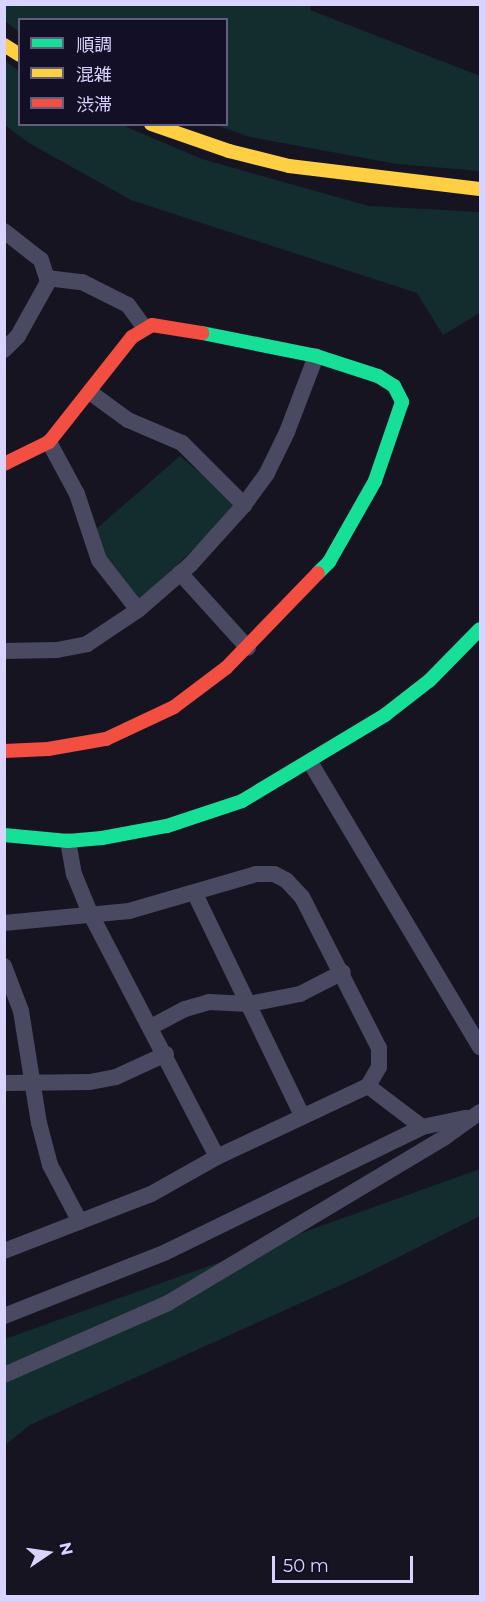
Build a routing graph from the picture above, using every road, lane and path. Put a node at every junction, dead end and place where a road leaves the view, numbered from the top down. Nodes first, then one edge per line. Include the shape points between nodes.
1 (4, 45) edge
2 (18, 54) edge
3 (157, 126) edge
4 (480, 189) edge
5 (4, 231) edge
6 (47, 278) junction
7 (144, 327) junction
8 (4, 350) edge
9 (316, 356) junction
10 (91, 393) junction
11 (50, 442) junction
12 (4, 464) edge
13 (244, 506) junction
14 (180, 573) junction
15 (138, 610) junction
16 (480, 629) edge
17 (248, 648) junction
18 (4, 651) edge
19 (4, 751) edge
20 (310, 762) junction
21 (4, 836) edge
22 (68, 841) junction
23 (195, 894) junction
24 (92, 916) junction
25 (4, 923) edge
26 (4, 966) edge
27 (343, 972) junction
28 (249, 1004) junction
29 (151, 1027) junction
30 (480, 1047) edge
31 (166, 1054) junction
32 (4, 1083) edge
33 (31, 1083) junction
34 (368, 1086) junction
35 (477, 1114) edge
36 (302, 1115) junction
37 (422, 1127) junction
38 (217, 1157) junction
39 (80, 1222) junction
40 (4, 1251) edge
41 (4, 1316) edge
42 (4, 1375) edge

1 - 2 street
3 - 4 street via 229,151 289,166
5 - 6 street via 41,260
6 - 7 street via 73,279 128,305
6 - 8 street via 38,302
7 - 9 street via 170,326
7 - 10 street via 132,337
9 - 13 street via 279,452
9 - 17 street via 388,382 400,396 400,414 375,481 329,562
10 - 11 street
10 - 13 street via 128,420 182,443
11 - 12 street
11 - 15 street via 77,494 99,560
13 - 14 street
14 - 15 street
14 - 17 street
15 - 18 street via 87,644 57,650
16 - 20 street via 408,698
17 - 19 street via 174,707 106,739 48,749
20 - 22 street via 242,801 191,820 135,833
20 - 30 street
21 - 22 street
22 - 24 street via 74,874
23 - 24 street
23 - 27 street via 256,874 274,874 286,880 302,897
23 - 28 street
24 - 25 street
24 - 29 street
26 - 33 street via 21,1011
27 - 28 street via 300,994
27 - 34 street via 379,1048 379,1067
28 - 29 street via 209,1002
28 - 36 street
29 - 31 street
31 - 33 street via 116,1077 90,1082
31 - 38 street
32 - 33 street
33 - 39 street via 50,1165
34 - 36 street
34 - 37 street
35 - 37 street
35 - 42 street via 168,1303
36 - 38 street
37 - 41 street via 164,1254
38 - 39 street via 151,1194
39 - 40 street

